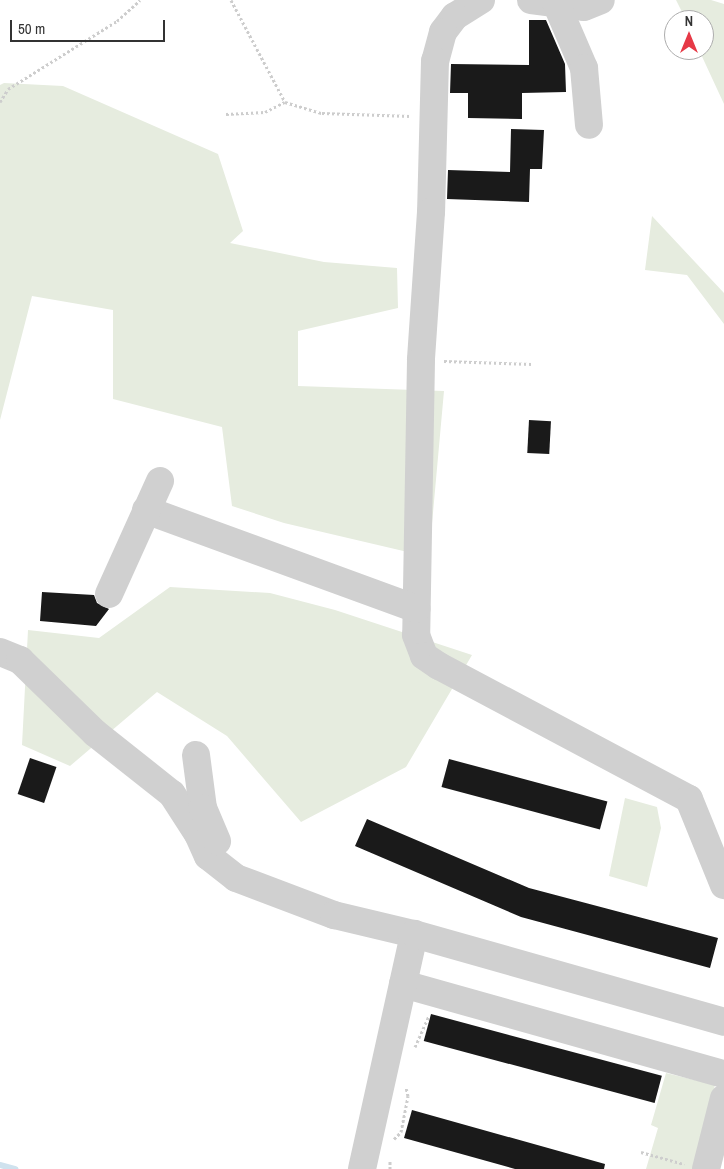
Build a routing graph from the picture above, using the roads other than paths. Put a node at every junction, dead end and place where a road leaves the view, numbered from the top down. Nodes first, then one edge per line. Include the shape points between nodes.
1 (481, 0) edge
2 (600, 0) edge
3 (544, 2) edge
4 (589, 126) dead end
5 (160, 481) dead end
6 (146, 510) junction
7 (109, 594) dead end
8 (416, 609) junction
9 (0, 652) edge
10 (196, 755) dead end
11 (236, 878) junction
12 (724, 885) edge
13 (414, 934) junction
14 (416, 988) junction
15 (724, 1022) edge
16 (724, 1074) edge
17 (724, 1098) edge
18 (700, 1168) edge
19 (362, 1169) edge

1 - 8 street via 455,16 443,32 435,61 431,212 421,360
2 - 3 street via 584,7
3 - 4 street via 584,68
5 - 6 street
6 - 7 street
6 - 8 street
8 - 12 street via 416,635 424,656 689,799
9 - 11 street via 20,660 95,733 172,794 208,856
10 - 11 street via 203,808 218,845 237,868
11 - 13 street via 334,916
13 - 14 street
13 - 15 street
14 - 16 street
14 - 19 street
17 - 18 street

